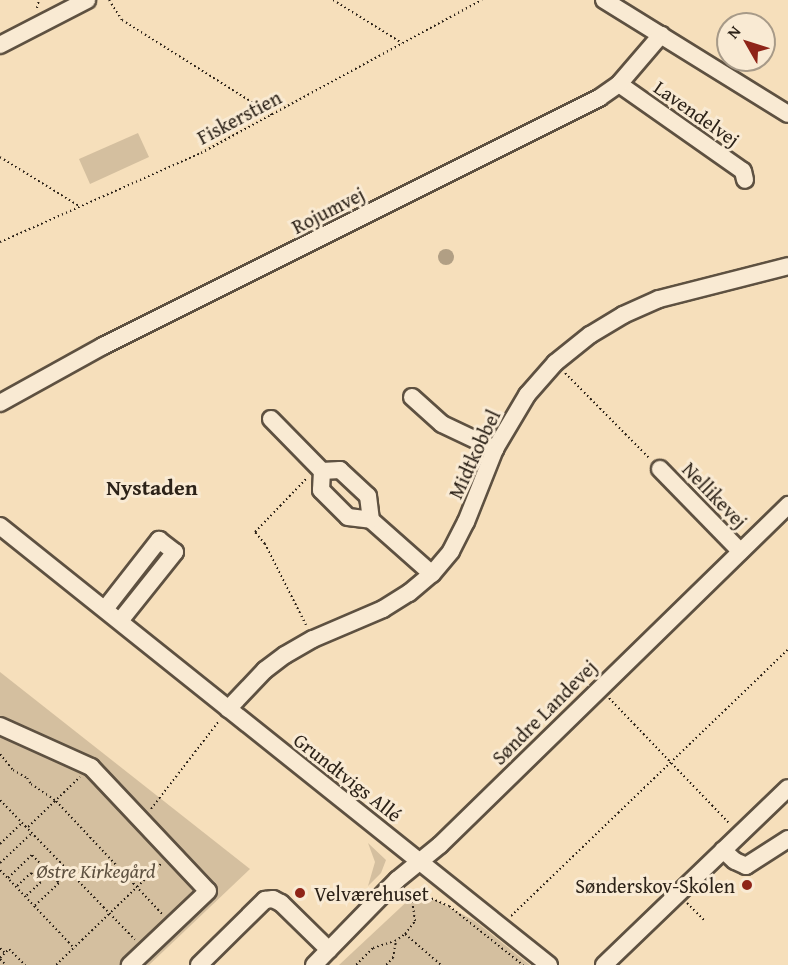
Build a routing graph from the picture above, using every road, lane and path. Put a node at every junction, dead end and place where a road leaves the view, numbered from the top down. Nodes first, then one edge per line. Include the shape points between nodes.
1 (87, 0) edge
2 (109, 0) edge
3 (333, 0) edge
4 (482, 0) edge
5 (604, 0) edge
6 (661, 35) junction
7 (403, 44) junction
8 (0, 45) edge
9 (619, 84) junction
10 (788, 114) edge
11 (272, 115) junction
12 (0, 157) edge
13 (745, 180) dead end
14 (80, 207) junction
15 (0, 242) edge
16 (788, 266) edge
17 (555, 363) junction
18 (412, 397) dead end
19 (0, 403) edge
20 (271, 419) dead end
21 (495, 449) junction
22 (320, 469) junction
23 (660, 469) joint
24 (788, 505) edge
25 (371, 520) junction
26 (0, 526) edge
27 (740, 551) junction
28 (432, 574) junction
29 (105, 609) junction
30 (120, 621) junction
31 (313, 639) junction
32 (788, 650) edge
33 (599, 687) junction
34 (228, 709) junction
35 (0, 726) edge
36 (0, 754) edge
37 (671, 762) junction
38 (91, 767) junction
39 (788, 788) edge
40 (0, 800) edge
41 (56, 801) junction
42 (22, 823) junction
43 (143, 823) junction
44 (27, 828) junction
45 (32, 833) junction
46 (740, 834) junction
47 (788, 839) edge
48 (0, 844) edge
49 (723, 850) junction
50 (172, 853) junction
51 (420, 862) junction
52 (0, 863) edge
53 (0, 870) edge
54 (8, 878) junction
55 (16, 887) junction
56 (137, 887) junction
57 (678, 894) junction
58 (25, 897) junction
59 (34, 906) junction
60 (109, 914) junction
61 (704, 920) dead end
62 (172, 925) junction
63 (501, 926) junction
64 (405, 934) junction
65 (395, 941) junction
66 (0, 948) edge
67 (74, 948) junction
68 (329, 950) junction
69 (145, 951) junction
70 (5, 953) junction
71 (0, 958) edge
72 (6, 965) edge
73 (25, 965) edge
74 (56, 965) edge
75 (130, 965) edge
76 (199, 965) edge
77 (314, 965) edge
78 (356, 965) edge
79 (386, 965) edge
80 (441, 965) edge
81 (523, 965) edge
82 (549, 965) edge
83 (604, 965) edge

1 - 8 street
2 - 11 path via 122,20
3 - 7 path
4 - 7 path, Fiskerstien
5 - 6 street
6 - 9 street, Rojumvej
6 - 10 street
7 - 11 path, Fiskerstien
9 - 13 street, Lavendelvej via 743,171
9 - 19 street, Rojumvej via 599,98 103,346
11 - 14 path, Fiskerstien via 201,153
12 - 14 path
14 - 15 path, Fiskerstien
16 - 17 street, Midtkobbel via 659,299 590,335
17 - 21 street, Midtkobbel via 527,395
17 - 23 path
18 - 21 street via 442,424
20 - 22 street
21 - 28 street, Midtkobbel via 466,522 451,551
22 - 25 street via 340,470 368,496
22 - 25 street via 321,490 334,504 348,517
22 - 31 path via 255,532 265,544
23 - 27 street, Nellikevej
24 - 27 street, Søndre Landevej
25 - 28 street
26 - 29 street, Grundtvigs Allé
27 - 33 street, Søndre Landevej
28 - 31 street, Midtkobbel via 383,609
29 - 30 street, Grundtvigs Allé
29 - 30 street via 159,540 175,552
30 - 34 street, Grundtvigs Allé
31 - 34 street, Midtkobbel via 265,670
32 - 37 path
33 - 37 path
33 - 51 street, Søndre Landevej
34 - 43 path
34 - 51 street, Grundtvigs Allé
35 - 38 street
36 - 41 path via 13,770
37 - 46 path
37 - 63 path
38 - 41 path
38 - 43 street
39 - 46 street
40 - 42 path
41 - 44 path
41 - 56 path
42 - 44 path
42 - 48 path
43 - 50 street
44 - 45 path
45 - 52 path
45 - 60 path
46 - 49 street
47 - 49 street via 746,866
49 - 57 street
50 - 56 path
50 - 62 street via 208,891
51 - 63 street, Grundtvigs Allé
51 - 68 street, Søndre Landevej via 397,880
53 - 54 path
54 - 55 path
54 - 59 path via 32,855 59,883
55 - 58 path
55 - 58 path via 31,873 40,882
56 - 60 path
56 - 62 path
57 - 61 path
57 - 83 street
58 - 59 path
59 - 67 path
60 - 67 path
60 - 69 path
62 - 69 street
63 - 82 street, Grundtvigs Allé
64 - 65 path
64 - 80 path
64 - 81 path via 415,921 411,894 415,891 449,906
65 - 78 path via 373,948
65 - 79 path via 397,948
66 - 70 path
67 - 74 path
68 - 76 street via 273,899 265,900
68 - 77 street, Søndre Landevej
69 - 75 street
70 - 71 path
70 - 73 path via 9,949
71 - 72 path

